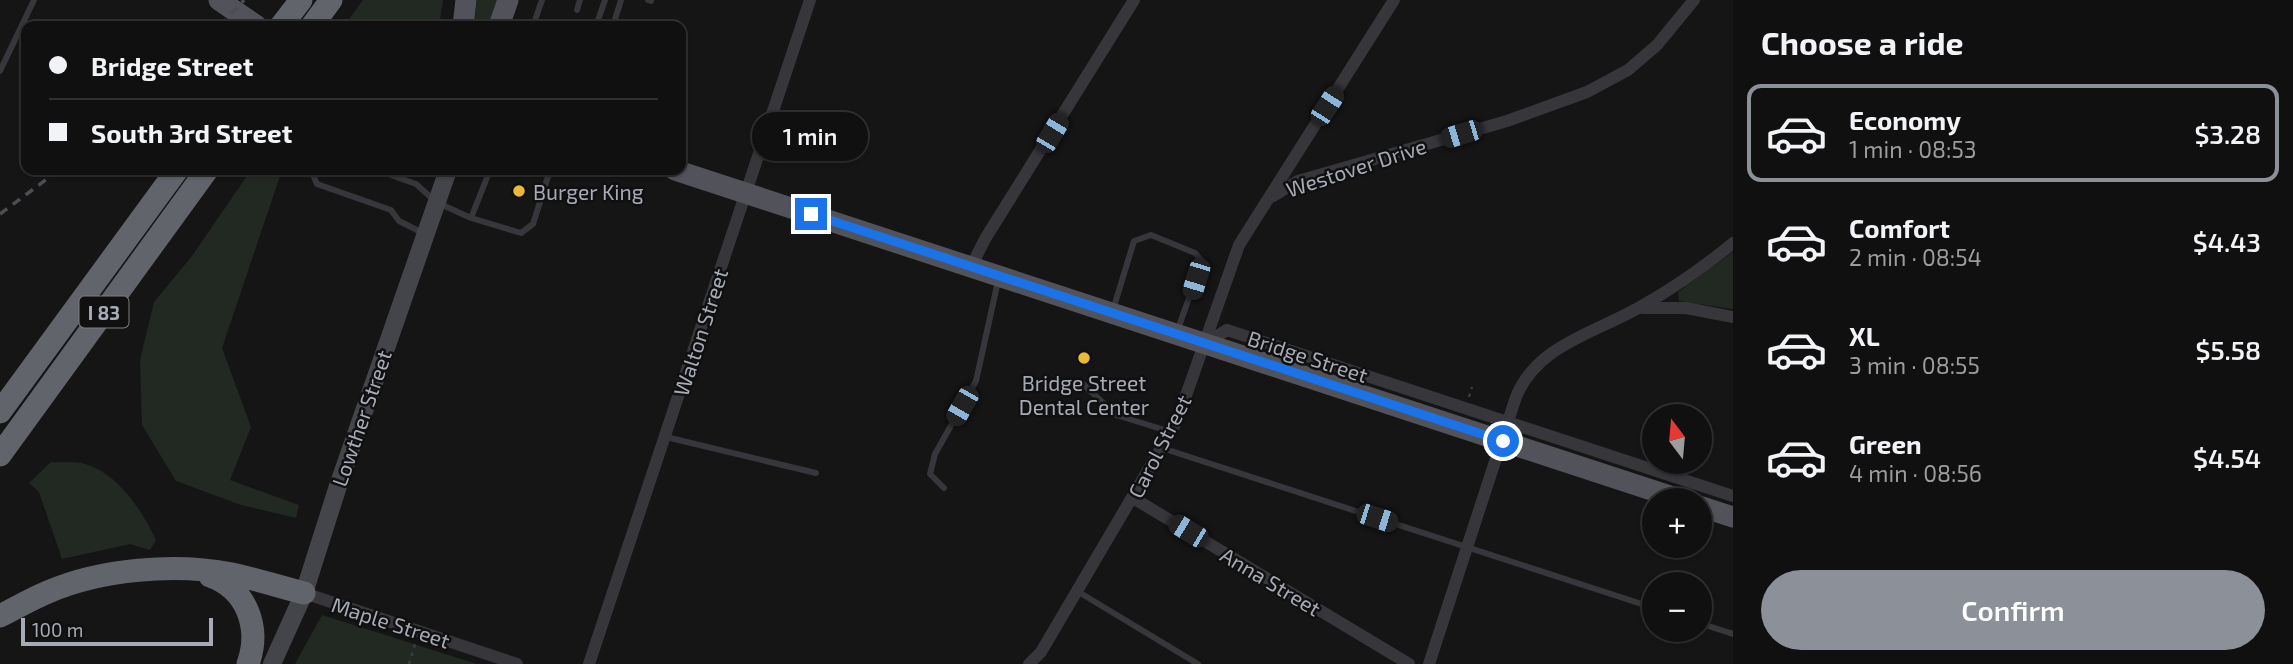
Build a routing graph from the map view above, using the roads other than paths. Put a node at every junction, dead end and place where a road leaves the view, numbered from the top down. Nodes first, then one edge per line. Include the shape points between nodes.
1 (34, 0) edge
2 (219, 0) edge
3 (300, 0) edge
4 (331, 0) edge
5 (466, 0) edge
6 (508, 0) edge
7 (542, 0) edge
8 (580, 0) edge
9 (605, 0) edge
10 (621, 0) edge
11 (810, 0) edge
12 (1134, 0) edge
13 (1394, 0) edge
14 (1694, 0) edge
15 (576, 10) dead end
16 (24, 21) edge
17 (250, 21) edge
18 (285, 21) edge
19 (316, 21) edge
20 (464, 21) edge
21 (501, 21) edge
22 (535, 21) edge
23 (598, 21) edge
24 (615, 21) edge
25 (21, 27) edge
26 (0, 71) edge
27 (686, 173) edge
28 (173, 175) edge
29 (203, 175) edge
30 (313, 175) edge
31 (391, 175) edge
32 (446, 175) edge
33 (488, 175) edge
34 (549, 175) edge
35 (746, 192) junction
36 (1270, 197) junction
37 (436, 202) junction
38 (471, 218) junction
39 (425, 233) junction
40 (1733, 243) edge
41 (971, 267) junction
42 (999, 276) junction
43 (1639, 308) junction
44 (1112, 313) junction
45 (71, 316) junction
46 (1733, 317) edge
47 (1176, 335) junction
48 (1204, 344) junction
49 (1084, 385) dead end
50 (0, 394) edge
51 (0, 412) edge
52 (1171, 432) junction
53 (1506, 432) junction
54 (666, 437) junction
55 (1162, 448) junction
56 (0, 455) edge
57 (816, 473) dead end
58 (944, 488) dead end
59 (1651, 488) edge
60 (1733, 496) edge
61 (1133, 498) junction
62 (1712, 510) edge
63 (1733, 517) edge
64 (1467, 547) junction
65 (191, 569) junction
66 (1076, 590) junction
67 (304, 593) junction
68 (1642, 604) edge
69 (0, 617) edge
70 (1712, 627) edge
71 (1733, 634) edge
72 (248, 664) edge
73 (272, 664) edge
74 (517, 664) edge
75 (589, 664) edge
76 (1029, 664) edge
77 (1198, 664) edge
78 (1409, 664) edge
79 (1429, 664) edge

1 - 16 lane
2 - 17 main road
3 - 18 highway
4 - 19 highway
5 - 20 main road
6 - 21 main road
7 - 22 lane
8 - 15 lane
9 - 23 lane
10 - 24 lane
11 - 35 street, Walton Street
12 - 41 street
13 - 36 street, Carol Street
14 - 36 street, Westover Drive via 1657,46 1628,70 1587,92 1507,121 1297,181
25 - 26 lane
27 - 35 main road, Bridge Street
28 - 45 highway, I 83
29 - 56 highway, I 83
30 - 39 lane via 317,184 391,210 399,221
31 - 37 lane via 416,184
32 - 37 main road, Lowther Street
33 - 38 lane
34 - 38 lane via 528,230 521,233
35 - 41 main road, Bridge Street
35 - 54 street, Walton Street
36 - 48 street, Carol Street via 1239,246
37 - 38 lane
37 - 39 main road, Lowther Street
39 - 67 main road, Lowther Street
40 - 43 street
41 - 42 main road, Bridge Street
42 - 44 main road, Bridge Street
42 - 58 lane via 976,382 935,454 930,474
43 - 46 street via 1686,308
43 - 53 street via 1538,362 1520,386
44 - 47 main road, Bridge Street
44 - 47 lane via 1135,241 1151,235 1195,253 1202,261
45 - 50 highway, I 83
45 - 51 highway
47 - 48 main road, Bridge Street
48 - 52 street, Carol Street
48 - 53 main road, Bridge Street
49 - 52 lane via 1116,415
52 - 55 street, Carol Street
53 - 59 main road, Bridge Street
53 - 60 street, Bridge Street
53 - 64 street
54 - 57 lane
54 - 75 street, Walton Street
55 - 61 street, Carol Street
55 - 64 lane
61 - 66 street, Carol Street
61 - 78 street, Anna Street
62 - 63 main road
64 - 68 lane
64 - 79 street
65 - 67 highway
65 - 69 highway via 96,578 49,592
65 - 72 highway via 226,582 246,605 253,632
66 - 76 street, Carol Street via 1041,652
66 - 77 lane
67 - 73 main road, Lowther Street
67 - 74 street, Maple Street
70 - 71 lane

